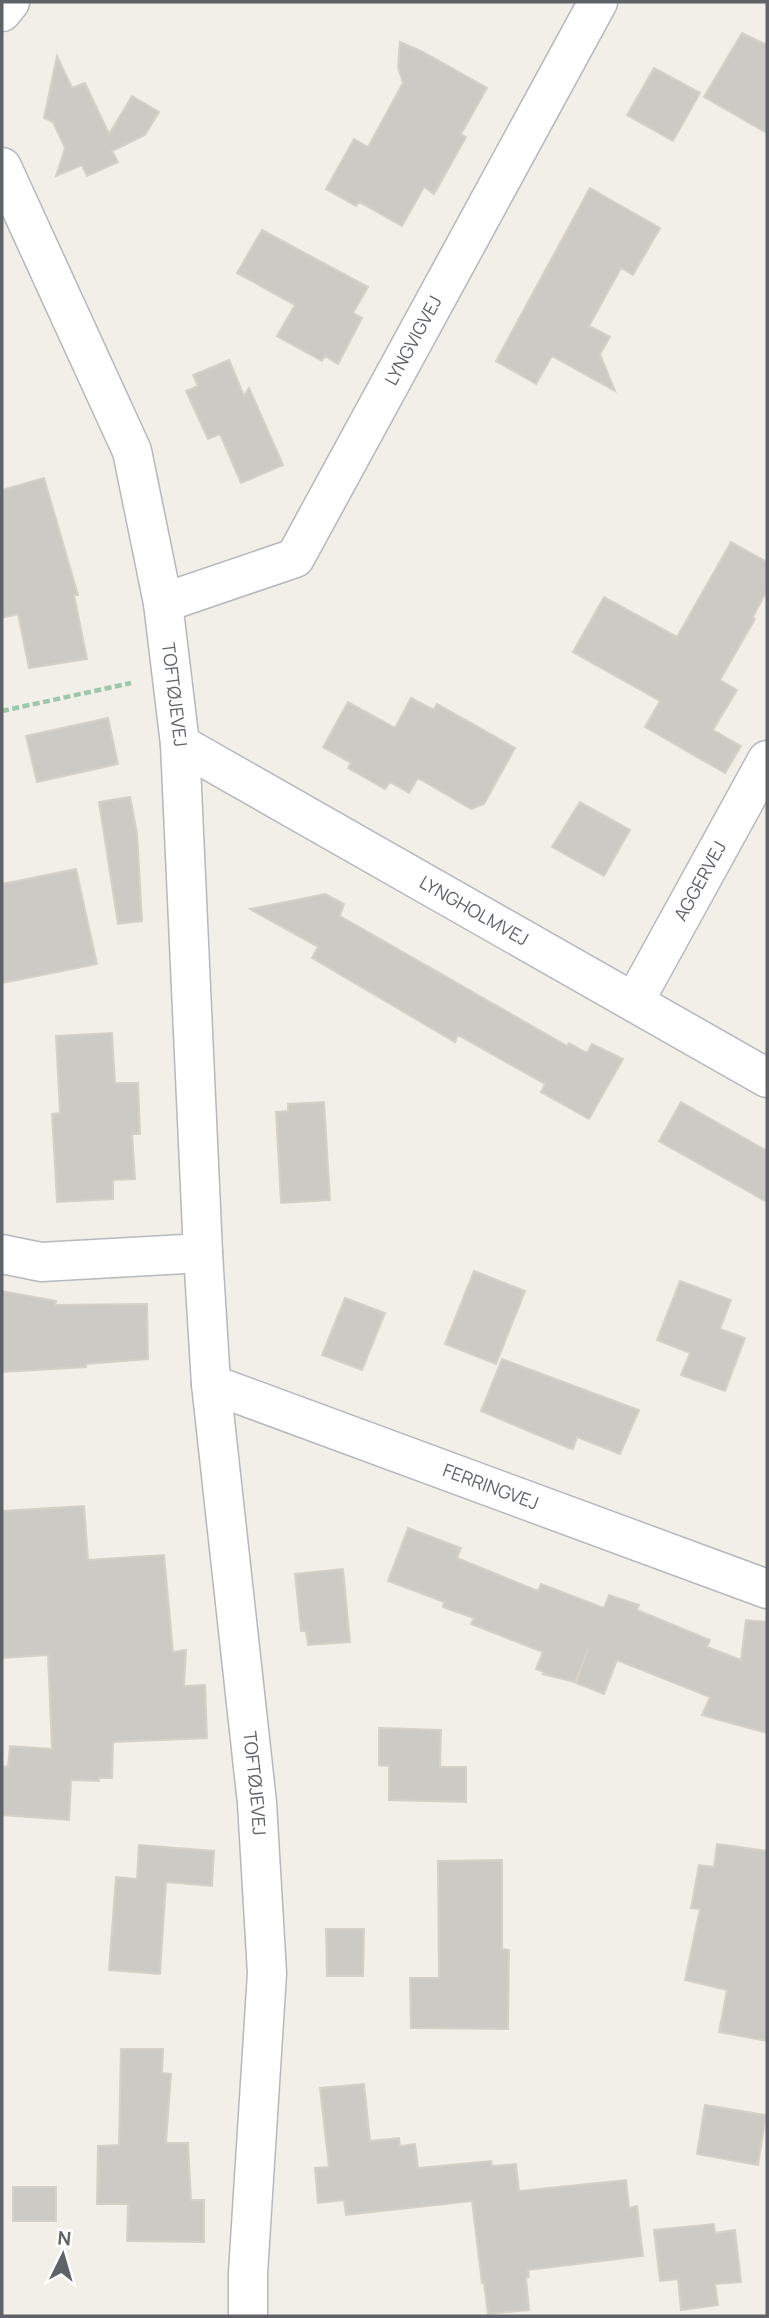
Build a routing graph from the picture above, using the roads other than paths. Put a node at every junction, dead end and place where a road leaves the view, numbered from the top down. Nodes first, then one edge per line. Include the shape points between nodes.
1 (10, 2) edge
2 (598, 2) edge
3 (2, 12) edge
4 (2, 167) edge
5 (163, 603) junction
6 (176, 709) junction
7 (767, 760) edge
8 (634, 1002) junction
9 (767, 1079) edge
10 (2, 1254) edge
11 (203, 1254) junction
12 (211, 1384) junction
13 (767, 1590) edge
14 (248, 2316) edge

1 - 3 street
2 - 5 street, LYNGVIGVEJ via 295,558
4 - 5 street, TOFTØJEVEJ via 132,451
5 - 6 street, TOFTØJEVEJ
6 - 8 street, LYNGHOLMVEJ
6 - 11 street, TOFTØJEVEJ
7 - 8 street, AGGERVEJ
8 - 9 street, LYNGHOLMVEJ
10 - 11 street via 41,1262
11 - 12 street, TOFTØJEVEJ
12 - 13 street, FERRINGVEJ
12 - 14 street, TOFTØJEVEJ via 257,1803 267,1973

